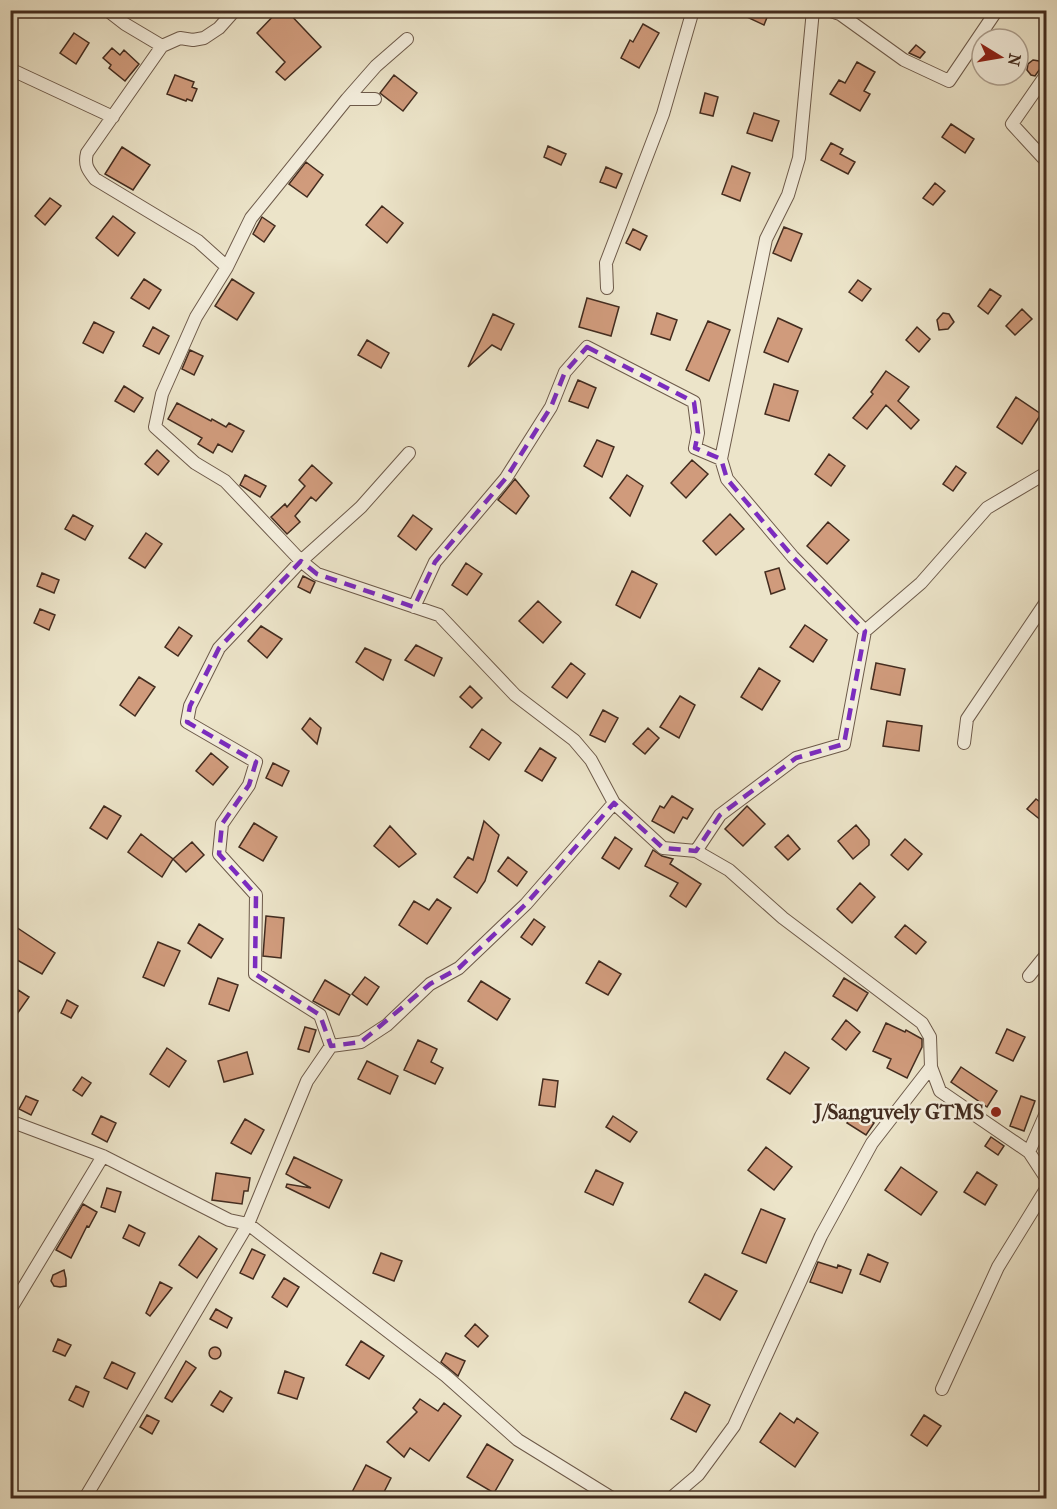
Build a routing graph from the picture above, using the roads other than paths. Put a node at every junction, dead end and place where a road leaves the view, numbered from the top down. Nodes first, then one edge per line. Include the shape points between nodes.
1 (107, 10) edge
2 (235, 10) edge
3 (693, 10) edge
4 (813, 10) edge
5 (828, 10) edge
6 (997, 10) edge
7 (406, 39) dead end
8 (162, 46) junction
9 (10, 69) edge
10 (1047, 75) edge
11 (347, 99) junction
12 (375, 99) dead end
13 (113, 117) junction
14 (1047, 161) edge
15 (227, 267) junction
16 (607, 288) dead end
17 (410, 453) dead end
18 (721, 459) junction
19 (1047, 473) edge
20 (301, 561) junction
21 (1047, 602) edge
22 (414, 607) junction
23 (865, 630) junction
24 (963, 743) dead end
25 (614, 803) junction
26 (696, 851) junction
27 (1047, 956) edge
28 (1029, 975) dead end
29 (331, 1046) junction
30 (931, 1067) junction
31 (1047, 1113) edge
32 (10, 1121) edge
33 (1029, 1152) junction
34 (103, 1156) junction
35 (1047, 1178) edge
36 (1047, 1189) edge
37 (248, 1224) junction
38 (10, 1310) edge
39 (942, 1389) dead end
40 (85, 1498) edge
41 (612, 1498) edge
42 (671, 1498) edge

1 - 8 street
2 - 8 street via 204,38 180,38
3 - 16 street via 663,114 606,263
4 - 18 street via 799,158 788,195 766,239
5 - 6 street via 840,14 904,60 949,81
7 - 11 street
8 - 13 street
9 - 13 street
10 - 14 street via 1012,124
11 - 12 street
11 - 15 street via 251,218
13 - 15 street via 87,153 85,161 94,179 198,241
15 - 20 street via 196,317 162,394 155,427 195,463 225,481
17 - 20 street via 361,507
18 - 22 street via 695,448 698,434 694,402 587,347 565,372 551,407 506,478 435,562
18 - 23 street via 734,488 793,557
19 - 23 street via 987,508 921,583
20 - 22 street via 317,574
20 - 29 street via 219,648 190,706 188,722 256,762 249,785 222,824 219,854 256,895 255,974 320,1015
21 - 24 street via 968,719
22 - 25 street via 439,615 515,695 574,740 591,760
23 - 26 street via 844,744 796,758 720,815
25 - 26 street via 663,848
25 - 29 street via 525,904 459,968 430,984 361,1042
26 - 30 street via 729,870 783,918 922,1023 930,1037
27 - 28 street
29 - 37 street via 307,1081
30 - 33 street via 940,1090
30 - 42 street via 866,1153 821,1236 734,1426 698,1474
31 - 33 street
32 - 34 street
33 - 35 street
34 - 37 street via 229,1220
34 - 38 street
36 - 39 street via 998,1268
37 - 40 street
37 - 41 street via 446,1376 518,1440

